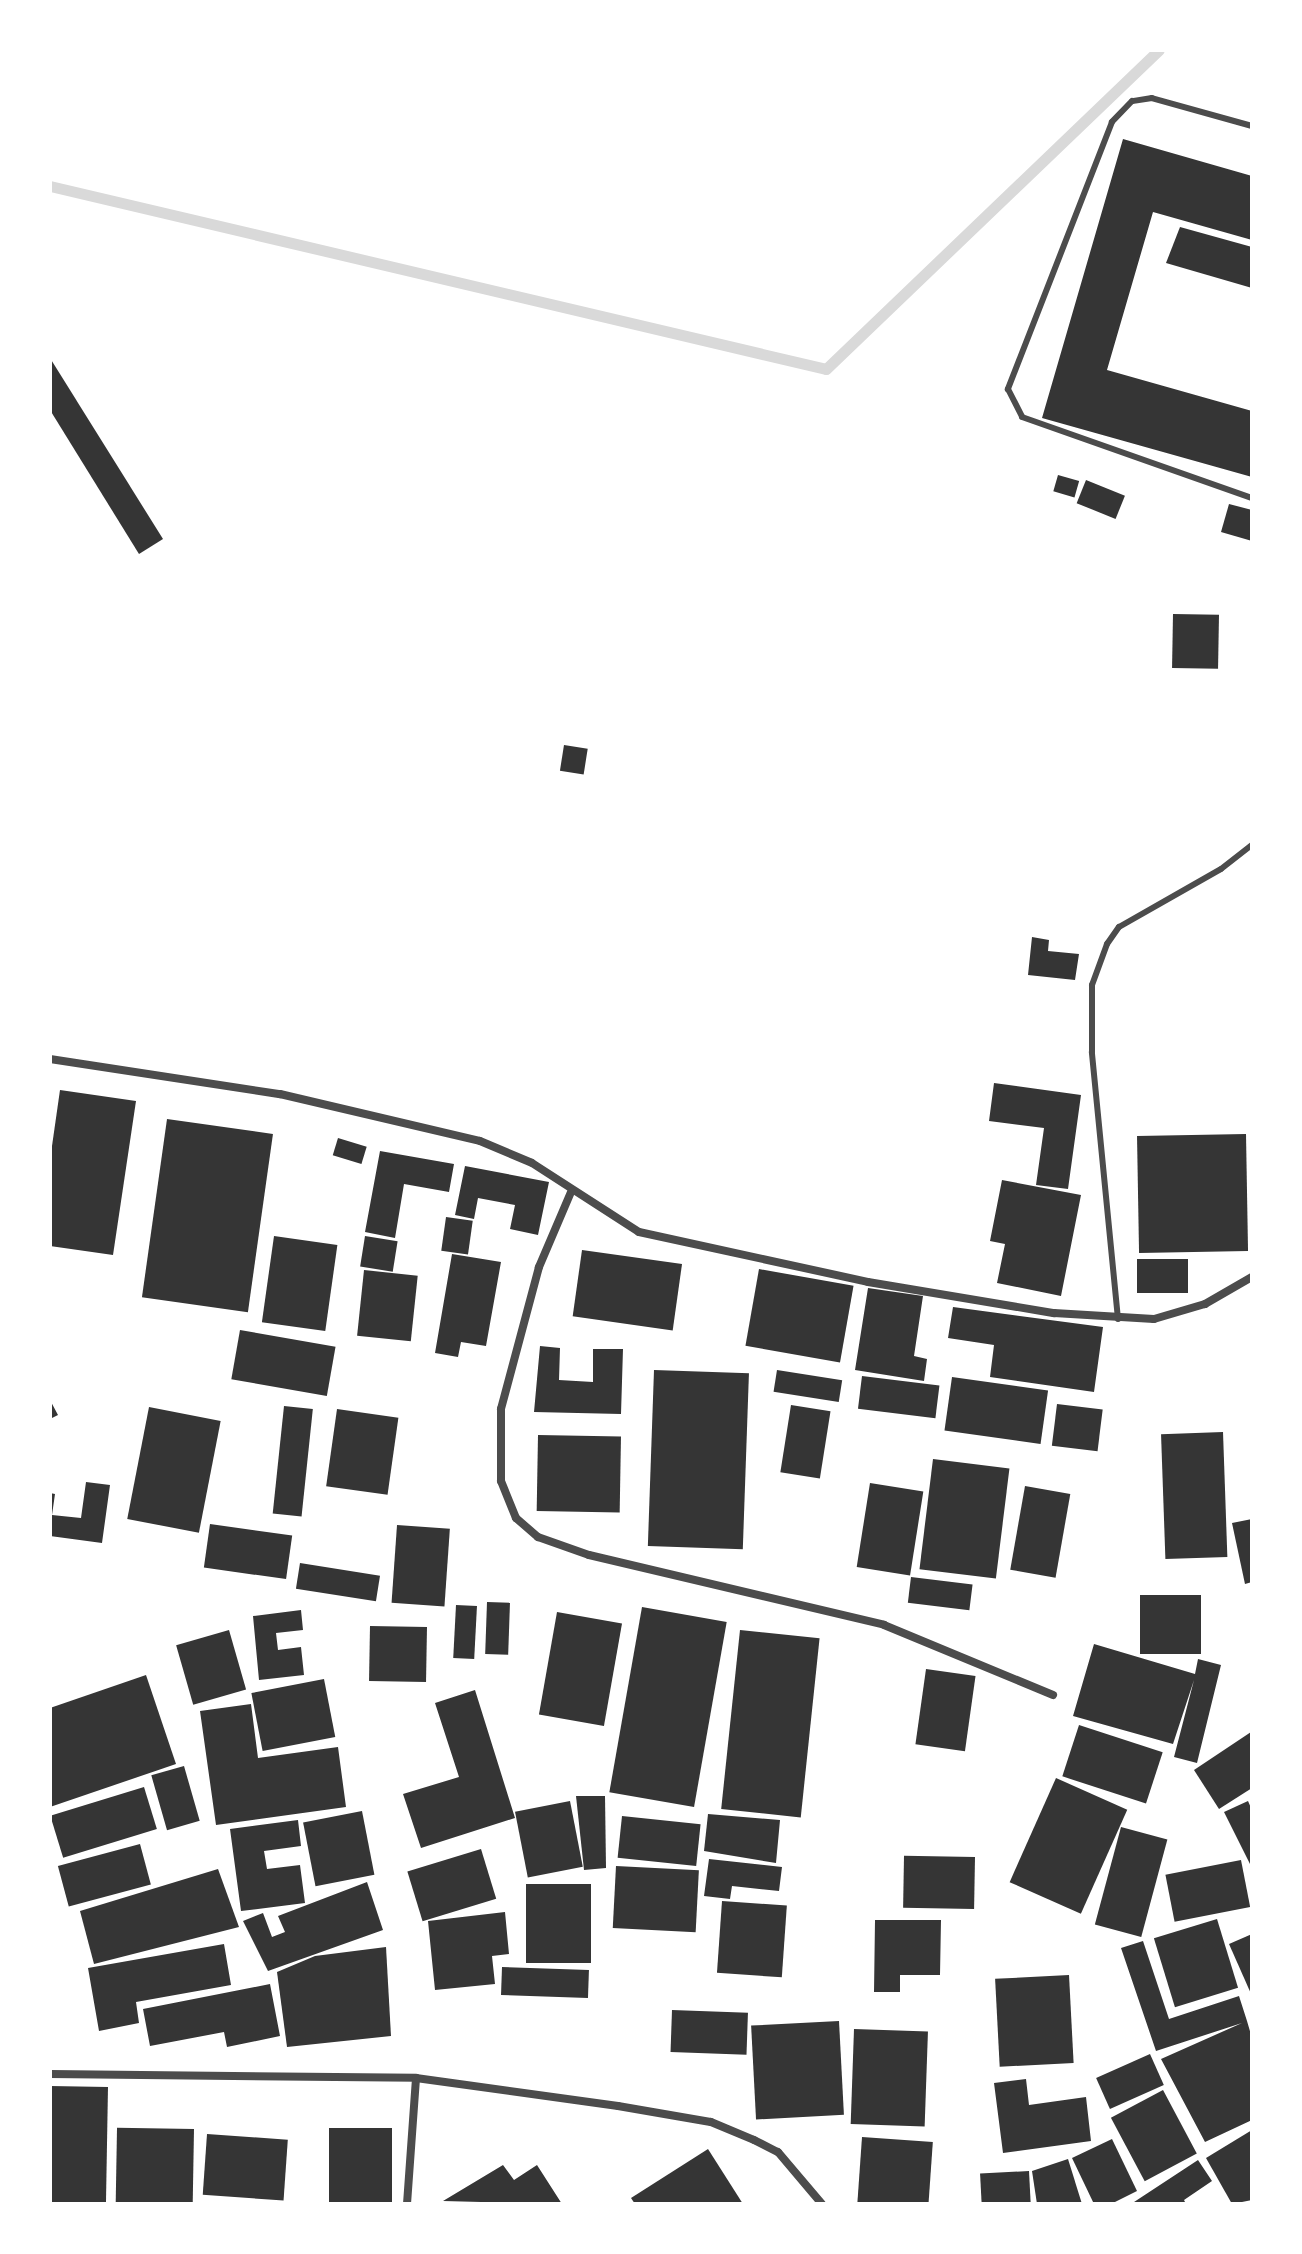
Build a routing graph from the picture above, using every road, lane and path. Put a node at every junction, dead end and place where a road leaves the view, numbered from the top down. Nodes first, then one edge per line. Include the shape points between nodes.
1 (1252, 126) edge
2 (1252, 498) edge
3 (1252, 845) edge
4 (50, 1059) edge
5 (571, 1192) junction
6 (1252, 1277) edge
7 (1118, 1319) junction
8 (1053, 1695) dead end
9 (50, 2074) edge
10 (416, 2078) junction
11 (407, 2204) edge
12 (822, 2204) edge

1 - 2 lane via 1152,98 1132,101 1112,122 1008,389 1022,417
3 - 7 lane via 1221,869 1119,927 1092,985 1093,1067
4 - 5 street via 280,1094 480,1141 532,1163
5 - 7 street via 639,1232 702,1248 989,1304
5 - 8 street via 539,1267 501,1409 501,1481 516,1518 538,1537 589,1555 884,1625
6 - 7 street via 1178,1313
9 - 10 street
10 - 11 street
10 - 12 street via 711,2122 778,2152

